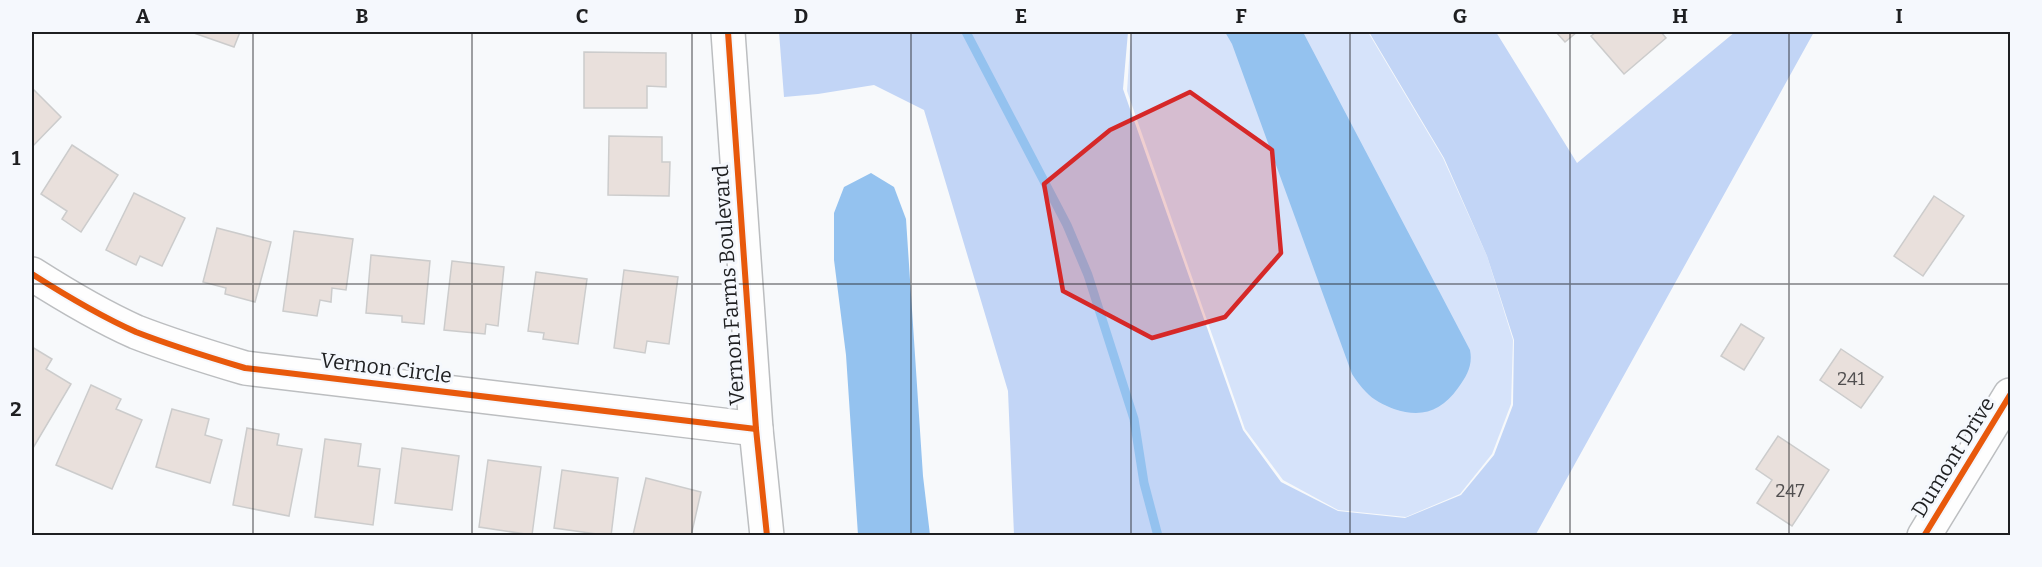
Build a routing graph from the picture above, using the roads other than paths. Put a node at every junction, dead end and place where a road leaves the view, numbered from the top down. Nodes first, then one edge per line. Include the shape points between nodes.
1 (728, 32) edge
2 (32, 274) edge
3 (2010, 395) edge
4 (756, 429) junction
5 (767, 536) edge
6 (1924, 536) edge

1 - 4 street, Vernon Farms Boulevard
2 - 4 street, Vernon Circle via 134,331 245,368
3 - 6 street, Dumont Drive
4 - 5 street, Vernon Farms Boulevard

